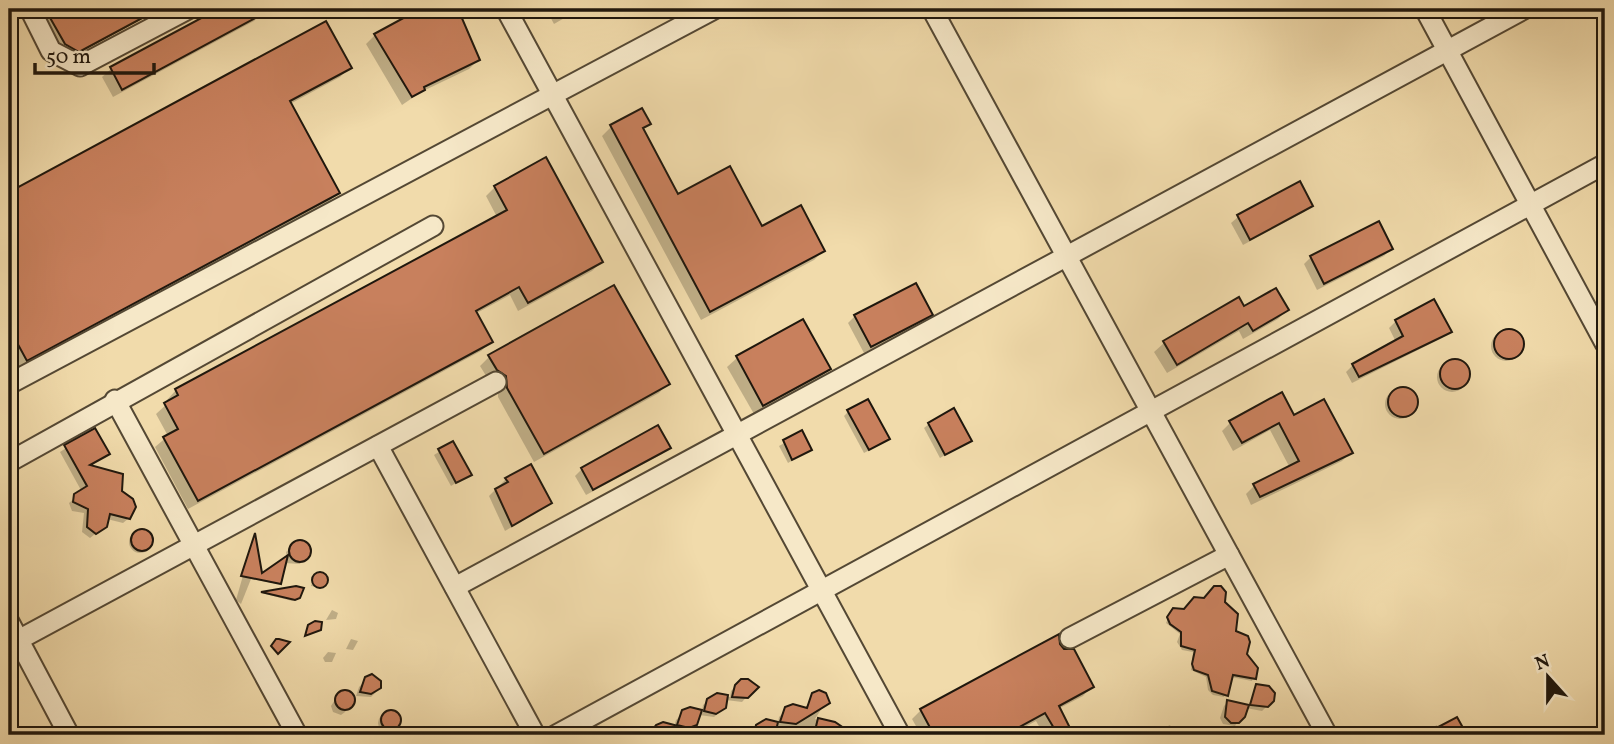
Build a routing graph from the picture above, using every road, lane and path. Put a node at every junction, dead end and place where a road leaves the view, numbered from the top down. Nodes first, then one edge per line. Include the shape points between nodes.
1 (30, 9) edge
2 (188, 9) edge
3 (506, 9) edge
4 (714, 9) edge
5 (932, 9) edge
6 (1425, 9) edge
7 (1524, 9) edge
8 (1447, 50) junction
9 (552, 95) junction
10 (1605, 164) edge
11 (1531, 205) junction
12 (433, 226) dead end
13 (1067, 256) junction
14 (1605, 343) edge
15 (496, 382) dead end
16 (9, 384) edge
17 (115, 400) junction
18 (1151, 412) junction
19 (737, 435) junction
20 (379, 446) junction
21 (9, 462) edge
22 (194, 544) junction
23 (1229, 555) junction
24 (455, 587) junction
25 (821, 591) junction
26 (9, 622) edge
27 (1070, 638) dead end
28 (14, 643) edge
29 (69, 735) edge
30 (297, 735) edge
31 (535, 735) edge
32 (556, 735) edge
33 (900, 735) edge
34 (1327, 735) edge

1 - 2 lane via 51,51 80,66
3 - 9 lane
4 - 9 lane
5 - 13 lane
6 - 8 lane
7 - 8 lane
8 - 11 lane
8 - 13 lane
9 - 16 lane
9 - 19 lane
10 - 11 lane
11 - 14 lane
11 - 18 lane
12 - 17 lane
13 - 18 lane
13 - 19 lane
15 - 20 lane
17 - 21 lane
17 - 22 lane
18 - 23 lane
18 - 25 lane
19 - 24 lane
19 - 25 lane
20 - 22 lane
20 - 24 lane
22 - 28 lane
22 - 30 lane
23 - 27 lane
23 - 34 lane
24 - 31 lane
25 - 32 lane
25 - 33 lane
26 - 28 lane
28 - 29 lane

